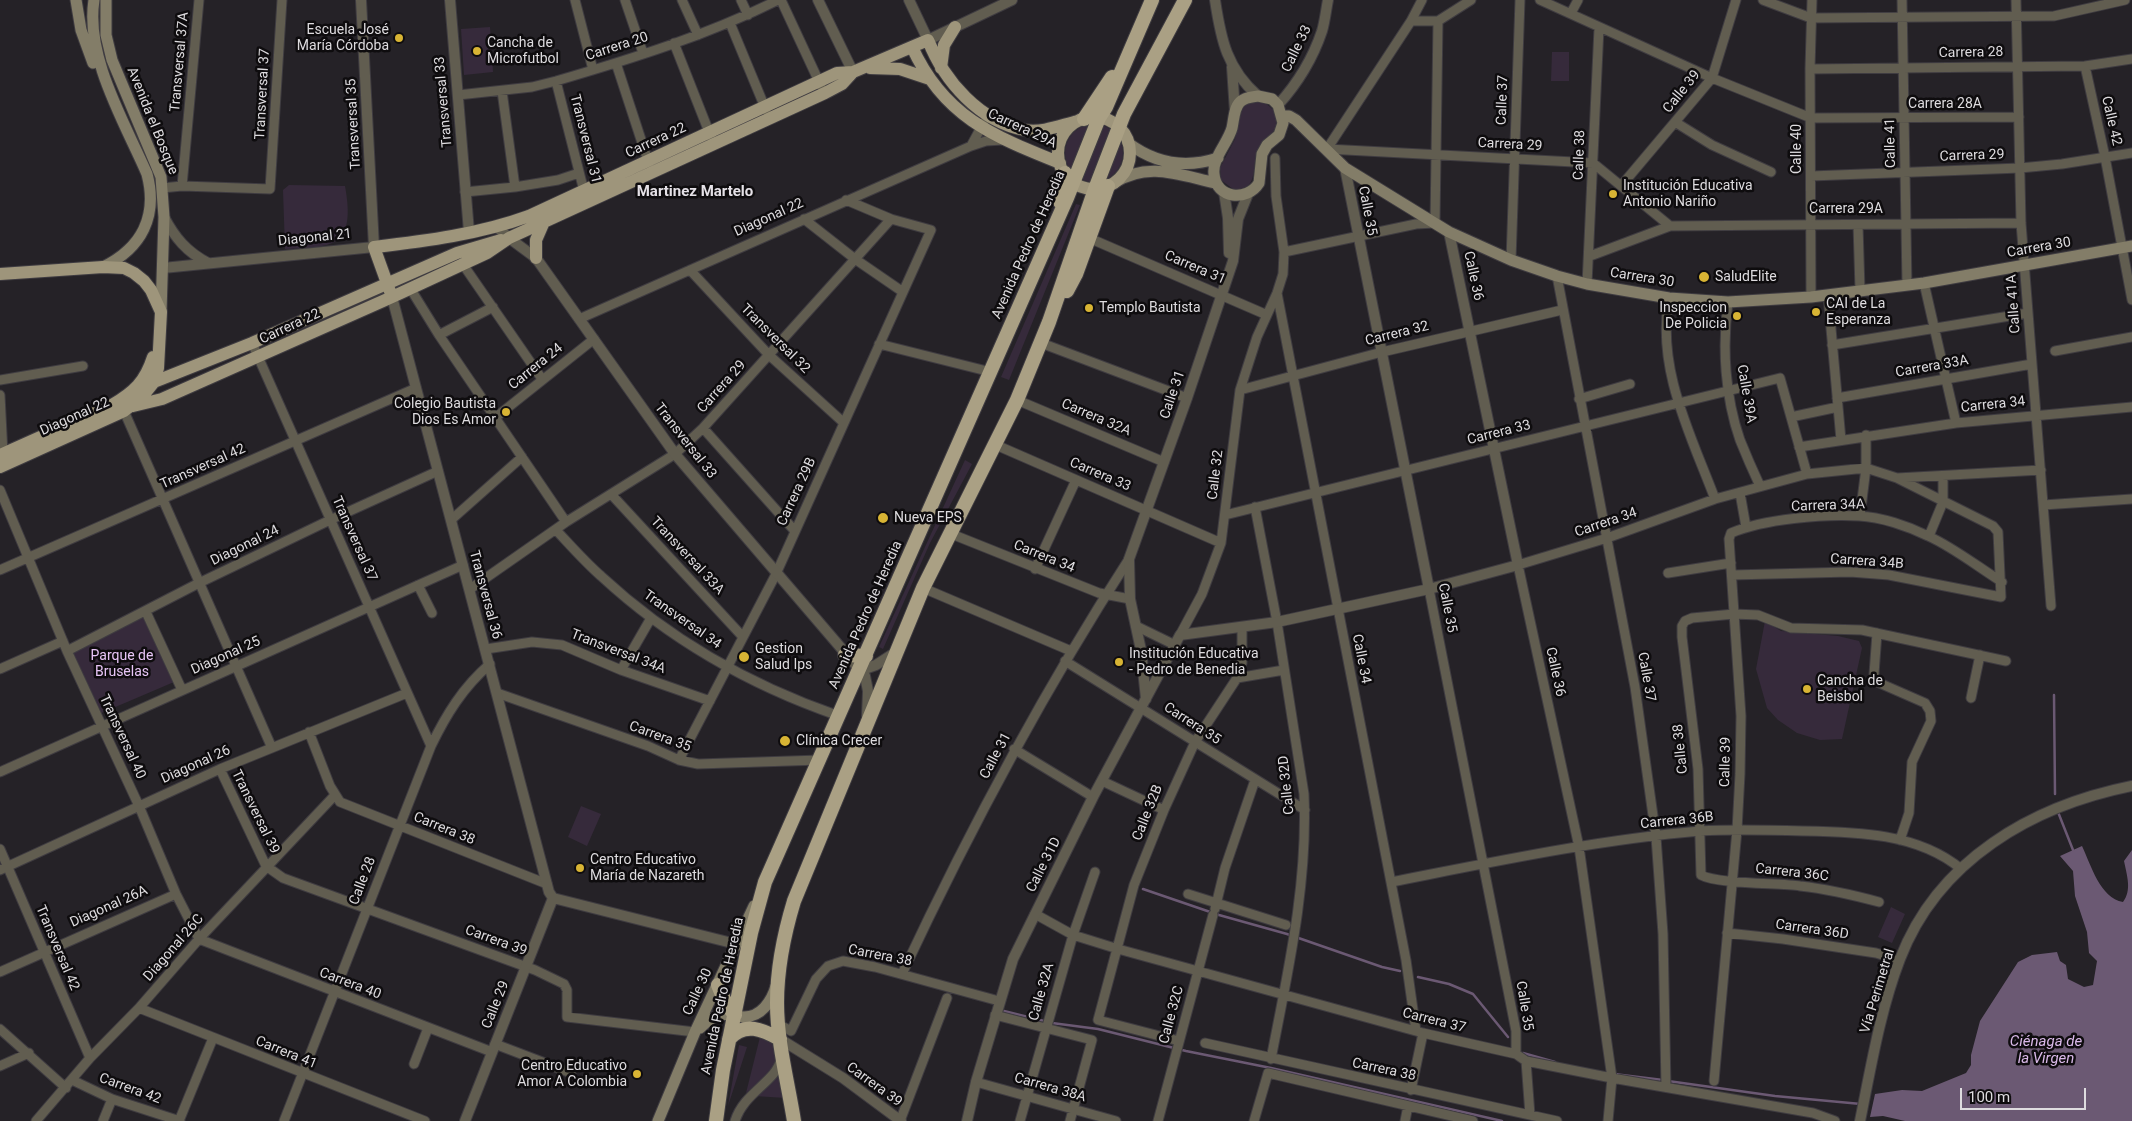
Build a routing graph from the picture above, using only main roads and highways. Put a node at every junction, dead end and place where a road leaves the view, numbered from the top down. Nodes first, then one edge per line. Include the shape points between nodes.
1 (76, 0) edge
2 (94, 0) edge
3 (106, 0) edge
4 (1152, 0) edge
5 (1184, 0) edge
6 (956, 27) road end
7 (928, 40) joint
8 (912, 47) junction
9 (1130, 51) junction
10 (941, 68) junction
11 (853, 72) junction
12 (930, 79) junction
13 (110, 90) junction
14 (1282, 116) junction
15 (1099, 118) junction
16 (1081, 120) junction
17 (1124, 136) junction
18 (1218, 158) junction
19 (1066, 173) junction
20 (1216, 182) junction
21 (1106, 186) junction
22 (585, 197) junction
23 (543, 224) junction
24 (469, 232) junction
25 (2128, 247) edge
26 (459, 258) junction
27 (536, 258) road end
28 (103, 267) junction
29 (0, 274) edge
30 (387, 284) junction
31 (392, 297) junction
32 (162, 312) junction
33 (1049, 322) junction
34 (158, 343) junction
35 (154, 382) junction
36 (112, 405) joint
37 (128, 409) junction
38 (43, 442) junction
39 (2, 455) edge
40 (0, 467) edge
41 (846, 655) road end
42 (866, 656) junction
43 (765, 882) junction
44 (780, 968) junction
45 (718, 985) junction
46 (735, 1015) junction
47 (695, 1032) junction
48 (730, 1039) junction
49 (785, 1041) junction
50 (658, 1121) edge
51 (716, 1121) edge
52 (794, 1121) edge

1 - 13 main road via 85,43
2 - 13 main road, Avenida el Bosque via 94,46
3 - 32 main road, Avenida el Bosque via 106,35 112,60 158,166 162,188
4 - 9 highway, Avenida Pedro de Heredia
5 - 17 highway via 1153,60
6 - 10 main road via 944,45
7 - 8 main road, Carrera 22
7 - 10 main road, Carrera 29A
8 - 11 main road, Carrera 22
8 - 12 main road, Carrera 29A
9 - 15 highway, Avenida Pedro de Heredia
9 - 16 highway
10 - 16 main road, Carrera 29A via 964,96 988,114 1026,130
11 - 12 main road, Carrera 29A via 876,68 900,69
11 - 22 main road, Carrera 22 via 842,84 823,88
12 - 19 main road, Carrera 29A via 959,111 981,128
13 - 28 main road, Avenida el Bosque via 147,174 151,207 135,244
14 - 18 main road via 1272,99 1258,96 1242,101
14 - 20 main road via 1281,130 1262,154 1259,183 1248,194 1236,196 1224,192
14 - 25 main road, Carrera 30 via 1293,117 1345,168 1449,232 1511,260 1557,276 1670,298 1728,302 1811,297 1924,283
15 - 16 main road, Carrera 29A
15 - 17 main road
15 - 19 highway, Avenida Pedro de Heredia
16 - 19 main road via 1061,139 1058,155
17 - 18 main road via 1151,158 1178,164
17 - 21 highway
17 - 21 main road via 1129,152 1126,170
18 - 20 main road via 1214,167
19 - 21 main road, Carrera 29A via 1080,186
19 - 42 highway, Avenida Pedro de Heredia via 1058,219
20 - 21 main road via 1149,170 1134,172
21 - 33 highway
21 - 33 highway via 1076,274
22 - 23 main road, Carrera 22
22 - 24 main road, Carrera 22
23 - 26 main road, Carrera 22 via 508,238 487,253
23 - 27 main road via 536,240
24 - 26 main road
24 - 30 main road, Diagonal 21 via 374,247
26 - 30 main road, Carrera 22
26 - 31 main road, Carrera 22 via 449,269
28 - 29 main road
28 - 32 main road via 124,268 134,273 151,290
30 - 31 main road
30 - 35 main road, Carrera 22
31 - 37 main road, Carrera 22 via 259,358 162,399
32 - 34 main road, Avenida el Bosque
33 - 44 highway via 1017,400 949,533 897,651 794,901
34 - 35 main road, Avenida el Bosque via 158,368
34 - 36 main road, Avenida el Bosque via 144,380
35 - 37 main road, Diagonal 22
36 - 38 main road, Diagonal 22
37 - 38 main road, Diagonal 22
38 - 39 main road, Diagonal 22
38 - 40 main road, Diagonal 22
41 - 42 highway
42 - 43 highway, Avenida Pedro de Heredia
43 - 45 main road, Calle 30
43 - 46 highway, Avenida Pedro de Heredia
44 - 46 main road, Calle 30 via 775,991 762,1010 747,1017
44 - 49 highway via 778,1024
45 - 46 highway
45 - 47 main road, Calle 30
46 - 47 main road, Calle 30 via 713,1017
46 - 48 highway, Avenida Pedro de Heredia
47 - 50 main road, Calle 30
48 - 49 highway via 740,1031 752,1028
48 - 51 highway, Avenida Pedro de Heredia
49 - 52 highway

